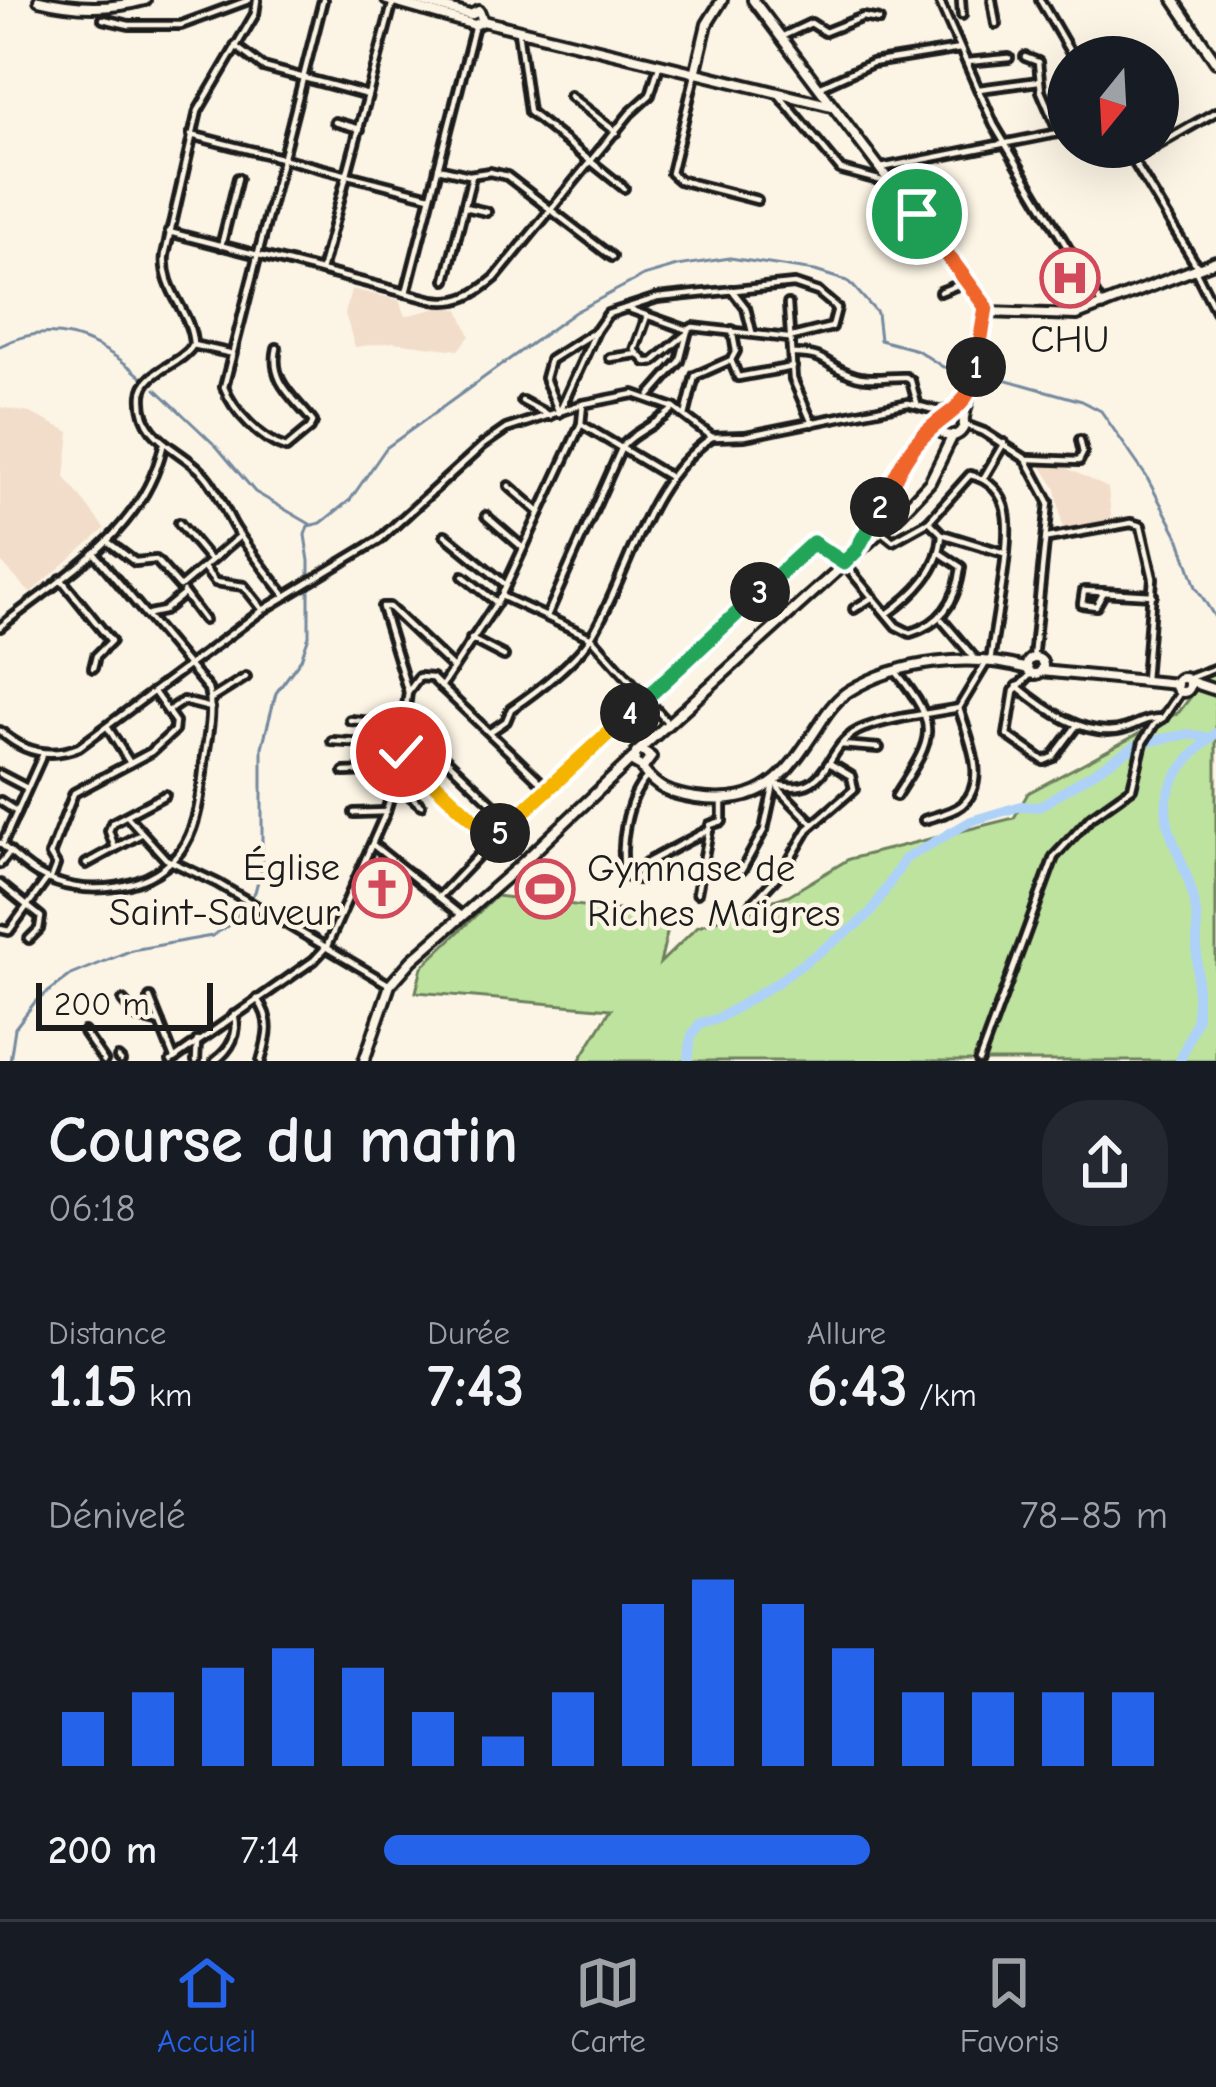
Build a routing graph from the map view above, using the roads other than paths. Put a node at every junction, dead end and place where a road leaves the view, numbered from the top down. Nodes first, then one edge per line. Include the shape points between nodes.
1 (39, 0) edge
2 (145, 0) edge
3 (253, 0) edge
4 (323, 0) edge
5 (415, 0) edge
6 (722, 0) edge
7 (753, 0) edge
8 (939, 0) edge
9 (961, 0) edge
10 (992, 0) edge
11 (1040, 0) edge
12 (1174, 0) edge
13 (395, 2) edge
14 (476, 15) edge
15 (962, 15) dead end
16 (103, 20) dead end
17 (878, 20) dead end
18 (996, 24) dead end
19 (518, 30) junction
20 (1061, 36) edge
21 (781, 37) junction
22 (235, 46) junction
23 (960, 49) junction
24 (1025, 57) dead end
25 (1009, 58) dead end
26 (966, 62) junction
27 (1216, 62) edge
28 (659, 65) junction
29 (695, 74) junction
30 (302, 77) junction
31 (1039, 81) junction
32 (819, 87) junction
33 (978, 89) junction
34 (779, 95) junction
35 (369, 96) junction
36 (570, 96) dead end
37 (1047, 102) edge
38 (833, 106) junction
39 (1216, 112) edge
40 (335, 122) dead end
41 (360, 129) junction
42 (616, 132) junction
43 (1179, 133) edge
44 (191, 135) junction
45 (1047, 135) edge
46 (1005, 143) junction
47 (282, 157) junction
48 (591, 162) junction
49 (438, 168) junction
50 (881, 168) junction
51 (1138, 168) edge
52 (348, 175) junction
53 (472, 176) junction
54 (238, 178) dead end
55 (893, 183) junction
56 (624, 188) dead end
57 (431, 196) junction
58 (757, 200) dead end
59 (465, 207) junction
60 (552, 209) junction
61 (487, 212) dead end
62 (169, 232) junction
63 (221, 246) junction
64 (257, 255) junction
65 (612, 256) dead end
66 (1216, 261) edge
67 (1196, 269) junction
68 (321, 271) junction
69 (446, 280) dead end
70 (968, 281) junction
71 (732, 290) junction
72 (406, 292) junction
73 (940, 292) dead end
74 (788, 304) dead end
75 (1103, 307) junction
76 (624, 308) junction
77 (1216, 311) edge
78 (988, 312) junction
79 (647, 316) junction
80 (732, 330) junction
81 (596, 332) junction
82 (687, 332) junction
83 (752, 332) junction
84 (793, 337) junction
85 (194, 345) junction
86 (277, 348) dead end
87 (637, 353) junction
88 (231, 354) junction
89 (792, 354) junction
90 (610, 358) dead end
91 (731, 360) junction
92 (793, 367) junction
93 (648, 396) junction
94 (970, 397) junction
95 (522, 401) dead end
96 (584, 404) junction
97 (919, 406) junction
98 (674, 408) junction
99 (560, 413) junction
100 (550, 416) junction
101 (685, 416) junction
102 (944, 417) junction
103 (964, 420) junction
104 (812, 423) junction
105 (580, 424) junction
106 (953, 435) junction
107 (712, 437) junction
108 (1080, 440) dead end
109 (1004, 443) junction
110 (164, 446) junction
111 (621, 449) junction
112 (1026, 459) junction
113 (668, 476) junction
114 (983, 479) junction
115 (509, 486) dead end
116 (538, 512) junction
117 (486, 516) dead end
118 (929, 521) junction
119 (178, 523) dead end
120 (881, 530) junction
121 (942, 534) junction
122 (445, 535) dead end
123 (241, 536) junction
124 (1048, 538) junction
125 (107, 541) junction
126 (523, 548) junction
127 (856, 551) junction
128 (94, 553) junction
129 (940, 553) junction
130 (1004, 553) junction
131 (210, 560) junction
132 (844, 563) junction
133 (203, 566) junction
134 (463, 576) dead end
135 (61, 579) junction
136 (506, 585) junction
137 (182, 590) junction
138 (1104, 592) dead end
139 (1153, 595) junction
140 (285, 596) junction
141 (873, 597) junction
142 (499, 600) junction
143 (854, 609) dead end
144 (263, 610) junction
145 (886, 614) junction
146 (146, 615) junction
147 (547, 616) junction
148 (941, 619) junction
149 (204, 620) dead end
150 (0, 627) edge
151 (592, 638) junction
152 (471, 639) junction
153 (504, 656) dead end
154 (984, 662) junction
155 (188, 664) junction
156 (1037, 665) junction
157 (93, 668) dead end
158 (452, 668) junction
159 (1216, 668) edge
160 (897, 673) junction
161 (246, 677) dead end
162 (1145, 680) junction
163 (1184, 685) junction
164 (1017, 686) junction
165 (441, 687) junction
166 (154, 692) junction
167 (408, 692) junction
168 (1216, 693) edge
169 (645, 698) junction
170 (211, 704) junction
171 (959, 708) junction
172 (168, 711) junction
173 (926, 714) junction
174 (1163, 718) junction
175 (350, 720) dead end
176 (405, 723) junction
177 (668, 723) junction
178 (1077, 725) junction
179 (107, 727) junction
180 (0, 731) edge
181 (490, 732) junction
182 (332, 740) dead end
183 (842, 745) junction
184 (402, 748) junction
185 (879, 748) dead end
186 (43, 754) junction
187 (642, 762) junction
188 (130, 764) junction
189 (830, 764) junction
190 (398, 770) junction
191 (344, 772) dead end
192 (0, 774) edge
193 (394, 783) junction
194 (774, 784) junction
195 (29, 790) junction
196 (549, 790) junction
197 (165, 795) dead end
198 (896, 796) dead end
199 (722, 801) junction
200 (0, 802) edge
201 (421, 806) dead end
202 (16, 812) junction
203 (386, 812) junction
204 (354, 813) dead end
205 (127, 816) junction
206 (924, 820) dead end
207 (512, 822) junction
208 (813, 824) junction
209 (710, 829) junction
210 (140, 834) junction
211 (494, 839) junction
212 (1, 844) edge
213 (373, 844) junction
214 (115, 848) junction
215 (10, 852) junction
216 (173, 862) junction
217 (86, 863) dead end
218 (0, 864) edge
219 (742, 870) dead end
220 (49, 879) junction
221 (0, 884) edge
222 (697, 892) dead end
223 (440, 897) junction
224 (752, 904) dead end
225 (28, 906) junction
226 (462, 916) junction
227 (0, 929) edge
228 (29, 939) dead end
229 (327, 946) junction
230 (394, 987) junction
231 (150, 998) dead end
232 (257, 999) junction
233 (123, 1000) dead end
234 (234, 1016) junction
235 (160, 1023) junction
236 (84, 1032) dead end
237 (197, 1041) junction
238 (172, 1059) edge
239 (104, 1061) edge
240 (196, 1061) edge
241 (215, 1061) edge
242 (261, 1061) edge
243 (366, 1061) edge
244 (979, 1061) edge

1 - 2 main road via 106,8
3 - 16 street via 182,25
3 - 22 street via 256,10
4 - 30 street
5 - 14 main road
6 - 29 main road via 710,15
7 - 21 main road
8 - 23 street
9 - 15 street
10 - 18 street
11 - 20 street
12 - 27 main road
13 - 14 main road
13 - 35 street
14 - 19 main road
14 - 49 street
17 - 21 street via 863,17 825,32 812,23
19 - 28 main road
19 - 48 street via 529,112
21 - 32 main road
22 - 30 street via 262,67
22 - 44 street
23 - 26 street
23 - 32 street via 872,62
24 - 31 street via 1038,62
25 - 26 street
26 - 33 street
28 - 29 main road
28 - 42 street via 650,95
29 - 34 main road
29 - 58 street via 671,173
30 - 35 street
30 - 47 street
31 - 33 street
31 - 37 street
32 - 38 main road
33 - 46 street
34 - 38 main road
34 - 55 street via 841,170
35 - 41 street
36 - 42 street
38 - 50 main road
39 - 43 street
40 - 41 street
41 - 52 street
42 - 48 street
44 - 47 street
44 - 62 street
45 - 46 street
46 - 50 street
46 - 75 street
47 - 52 street
47 - 64 street
48 - 56 street
48 - 60 street
49 - 53 street
49 - 57 street
50 - 55 main road
51 - 67 street
52 - 57 street
52 - 68 street
53 - 59 street
53 - 60 street via 508,176
54 - 63 street
55 - 70 main road
57 - 72 street
59 - 61 street
59 - 69 street
60 - 65 street
60 - 72 street via 478,292 445,302
62 - 63 street
62 - 85 street via 164,276
63 - 64 street
64 - 68 street
64 - 88 street
66 - 67 main road
67 - 75 main road
67 - 77 street
68 - 72 street
70 - 73 street
70 - 78 main road
71 - 76 street
71 - 83 street
71 - 84 street via 794,284 834,302 832,327
74 - 84 street
75 - 78 main road via 1066,317
76 - 79 street
76 - 81 street via 604,317
78 - 94 main road
79 - 82 street
79 - 87 street
80 - 82 street
80 - 83 street
80 - 91 street
81 - 99 street
81 - 99 street via 544,371
82 - 87 street via 653,362
82 - 93 street via 680,361
83 - 84 street
84 - 89 street
85 - 88 street
85 - 110 street via 143,391 146,418
86 - 88 street via 282,384 313,422 286,448 228,398
87 - 90 street
89 - 92 street
89 - 97 street via 820,355 863,378 906,377
91 - 92 street via 740,378
91 - 101 street via 695,376
92 - 104 street
93 - 96 street
93 - 98 street
94 - 102 main road
94 - 103 main road
95 - 100 street
96 - 99 street
96 - 105 street
97 - 102 street
97 - 104 street
98 - 101 street
98 - 111 street
99 - 100 street
100 - 140 street via 506,429 379,540
101 - 107 street
102 - 103 main road
102 - 106 main road via 942,433
102 - 127 main road via 914,446
103 - 106 main road
103 - 109 street
104 - 107 street
105 - 111 street
105 - 116 street
106 - 120 main road via 929,482
107 - 113 street
108 - 112 street via 1079,461
109 - 112 street
109 - 114 street
110 - 123 street via 209,479
110 - 125 street via 140,506
111 - 113 street
111 - 147 street
112 - 124 street via 1049,502
113 - 151 street
114 - 118 street via 970,476
114 - 130 street via 1006,511
115 - 116 street
116 - 126 street
117 - 126 street
118 - 120 street via 892,541
118 - 121 street
119 - 131 street
120 - 127 main road
121 - 129 street
121 - 130 street
122 - 136 street
123 - 131 street
123 - 140 street
124 - 139 street via 1138,524
124 - 156 street
125 - 128 street
125 - 137 street via 141,564 156,560
126 - 136 street
127 - 132 main road
128 - 135 street
128 - 146 street
129 - 145 street via 926,579
129 - 148 street via 962,573
130 - 154 street
131 - 133 street
132 - 141 street
132 - 169 street via 819,544 807,545
132 - 177 main road
133 - 137 street
133 - 144 street via 215,582 244,586
134 - 142 street
135 - 150 street
135 - 157 street via 111,641
136 - 142 street
137 - 146 street via 163,611
137 - 149 street
138 - 139 street
139 - 162 street
140 - 144 street
141 - 143 street
141 - 145 street
142 - 147 street
142 - 152 street
144 - 155 street
145 - 148 street via 910,633
146 - 155 street
147 - 151 street
148 - 154 street
151 - 169 street
151 - 181 street
152 - 153 street
152 - 158 street
154 - 156 main road
154 - 160 main road
154 - 171 street
155 - 166 street
155 - 170 street
156 - 162 main road
156 - 164 street
158 - 165 street
158 - 167 street via 384,605
159 - 163 street
160 - 173 street
160 - 194 main road via 836,701
161 - 170 street
162 - 163 main road
163 - 168 main road
163 - 174 street
164 - 178 street
164 - 178 street via 1005,731 1036,757 1052,757
165 - 167 street via 423,675
165 - 181 street
166 - 172 street
166 - 179 street
167 - 176 street
169 - 177 street
169 - 196 street
170 - 172 street via 183,701
170 - 216 street via 196,818
171 - 173 street
171 - 206 street via 975,761 973,783 962,805
172 - 188 street via 174,731
173 - 183 street via 865,728
173 - 198 street via 927,742
174 - 178 street via 1139,718 1123,729
174 - 244 street via 1143,742 1132,788 1054,857
175 - 176 street
176 - 184 street
176 - 207 street
177 - 187 main road
179 - 186 street via 63,754
179 - 188 street
180 - 186 street
181 - 196 street
182 - 184 street
183 - 185 street
183 - 189 street
184 - 190 street
184 - 211 street
186 - 195 street
187 - 199 main road via 659,789
187 - 209 street via 625,832 625,876 638,879 646,863
187 - 226 main road via 614,775
188 - 220 street via 74,793
189 - 194 street via 800,786
189 - 208 street via 851,776 854,789
190 - 191 street
190 - 193 street
192 - 195 street
193 - 201 street
193 - 203 street
194 - 199 main road
194 - 208 street
194 - 219 street via 764,830
195 - 202 street
196 - 207 street
197 - 205 street
199 - 209 street via 722,821
200 - 202 street
202 - 212 street
203 - 204 street
203 - 213 street
205 - 210 street
205 - 214 street via 109,828
207 - 211 street
208 - 224 street
209 - 222 street
210 - 214 street
210 - 216 street
211 - 223 street
212 - 215 street
213 - 223 street
213 - 229 street
214 - 217 street
215 - 218 street
215 - 220 street
216 - 220 street via 125,885
216 - 229 street
220 - 225 street
221 - 225 street
223 - 226 street
225 - 227 street via 8,932
225 - 228 street via 42,923
226 - 230 main road
229 - 230 street
229 - 232 street
230 - 243 main road
231 - 235 street
232 - 234 street
232 - 242 street via 269,1027
233 - 235 street via 137,1017
234 - 237 street
234 - 241 street via 230,1046
235 - 238 street
236 - 239 street
237 - 238 street
237 - 240 street

